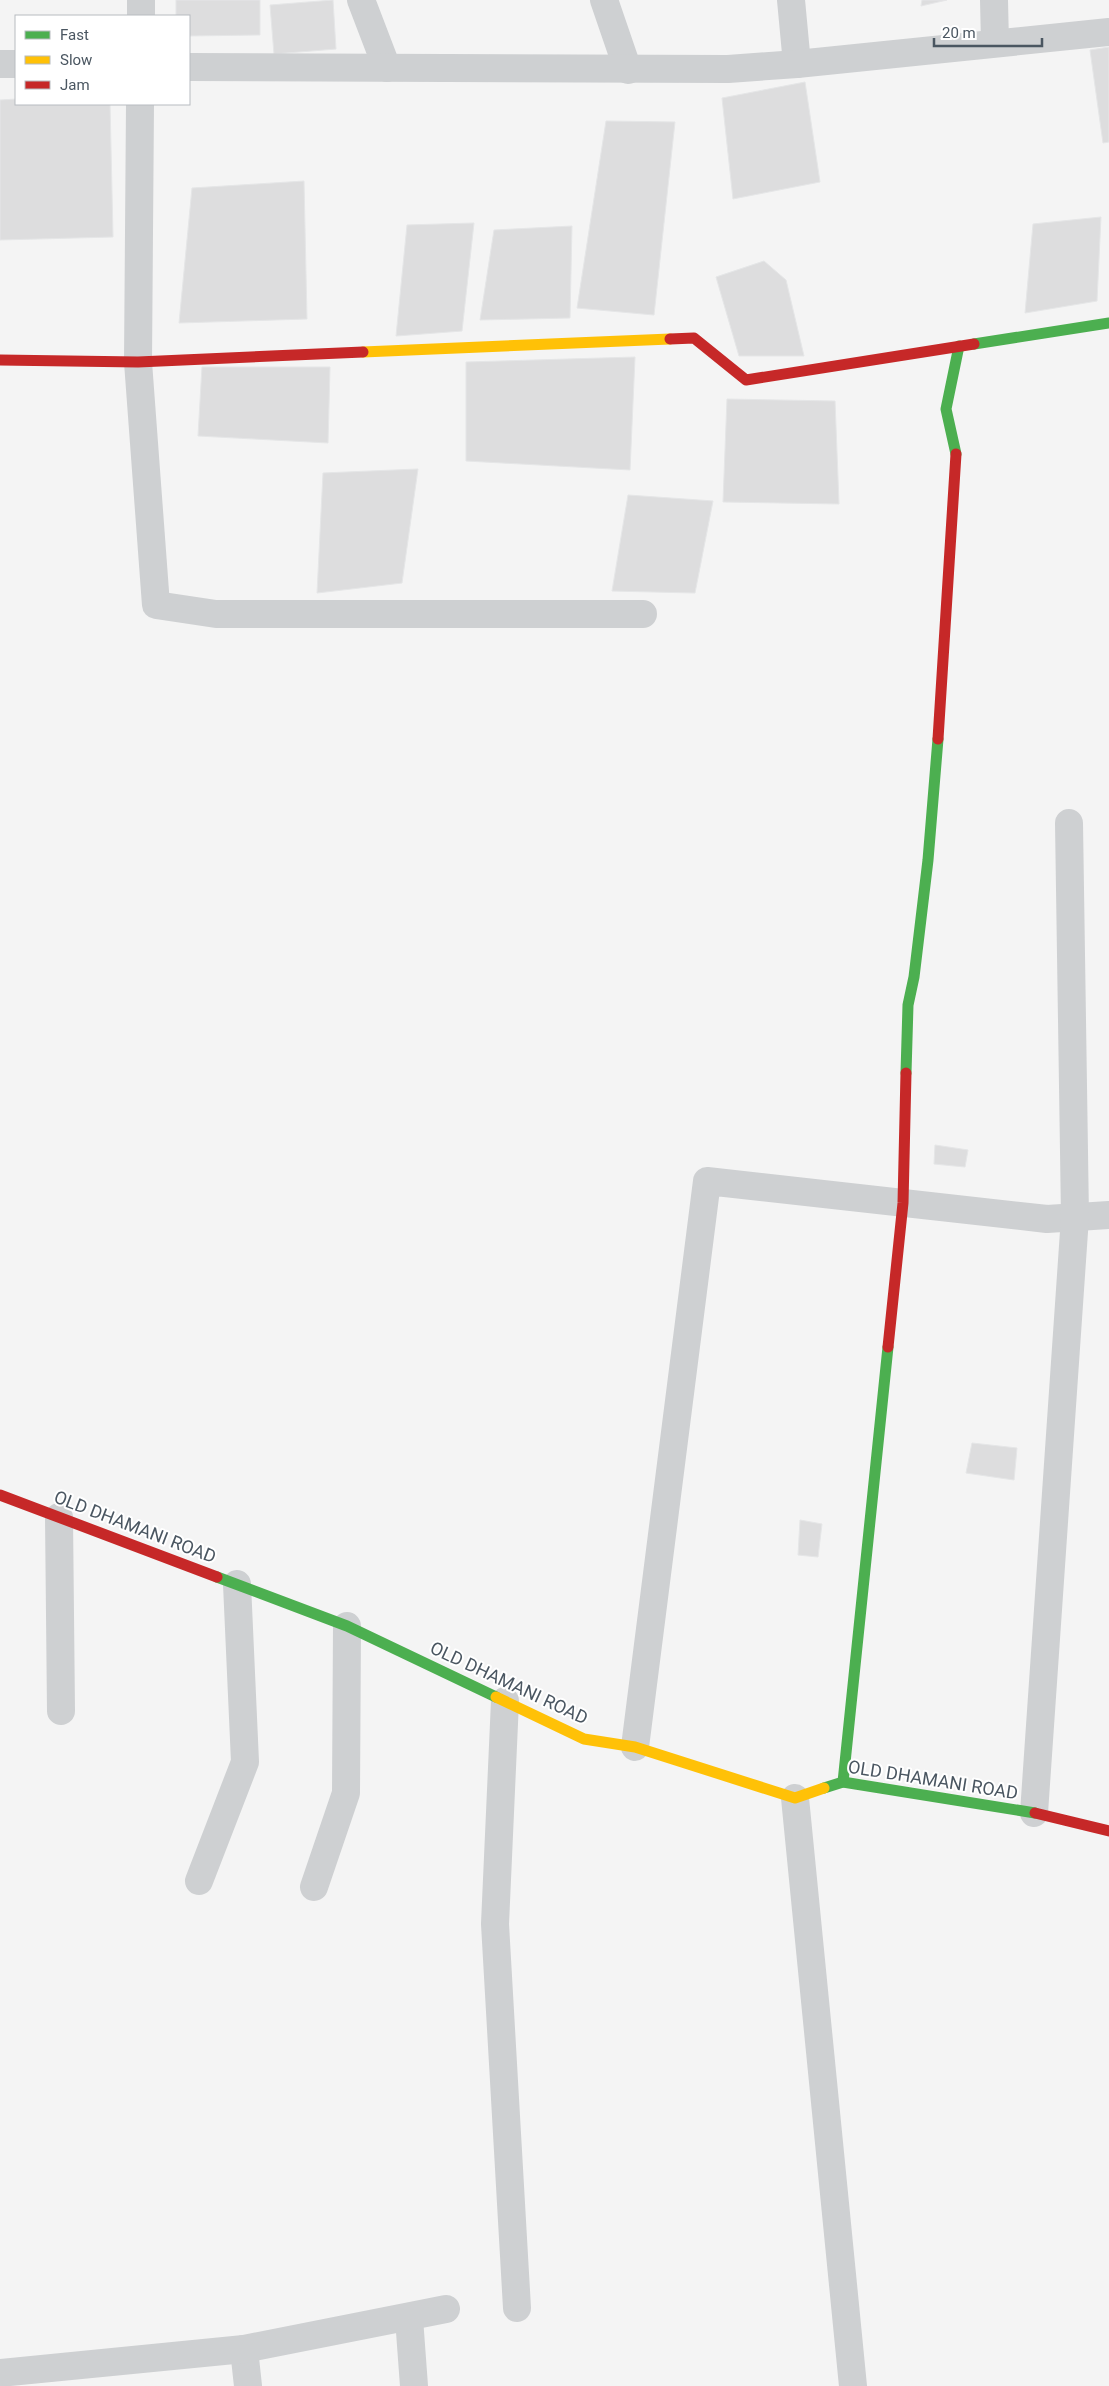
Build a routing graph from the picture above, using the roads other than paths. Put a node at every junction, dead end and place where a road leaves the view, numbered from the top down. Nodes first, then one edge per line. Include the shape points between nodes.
1 (141, 0) edge
2 (361, 0) edge
3 (604, 0) edge
4 (791, 0) edge
5 (994, 0) edge
6 (141, 15) edge
7 (1109, 32) edge
8 (995, 44) junction
9 (0, 64) edge
10 (15, 64) edge
11 (796, 64) junction
12 (190, 67) edge
13 (387, 68) junction
14 (628, 70) junction
15 (140, 105) edge
16 (1109, 323) edge
17 (959, 346) junction
18 (0, 360) edge
19 (138, 362) junction
20 (643, 614) dead end
21 (1069, 824) dead end
22 (903, 1203) junction
23 (1109, 1215) edge
24 (1075, 1217) junction
25 (0, 1495) edge
26 (59, 1517) junction
27 (236, 1584) junction
28 (347, 1626) junction
29 (505, 1701) junction
30 (61, 1711) dead end
31 (635, 1747) junction
32 (843, 1782) junction
33 (795, 1798) junction
34 (1034, 1813) junction
35 (1109, 1831) edge
36 (199, 1881) dead end
37 (314, 1887) dead end
38 (517, 2308) dead end
39 (446, 2309) dead end
40 (409, 2318) junction
41 (244, 2349) junction
42 (5, 2377) edge
43 (248, 2386) edge
44 (414, 2386) edge
45 (853, 2386) edge

1 - 6 street
2 - 13 street
3 - 14 street
4 - 11 street
5 - 8 street
7 - 8 street
8 - 11 street
9 - 10 street
11 - 14 street via 728,69
12 - 13 street
13 - 14 street
15 - 19 street
16 - 17 street
17 - 19 street via 746,380 694,338
17 - 22 street via 946,409 956,451 928,860 908,1006
18 - 19 street
19 - 20 street via 156,605 216,614
21 - 24 street
22 - 24 street via 1047,1219
22 - 31 street via 707,1181
22 - 32 street
23 - 24 street
24 - 34 street
25 - 26 street, OLD DHAMANI ROAD
26 - 27 street, OLD DHAMANI ROAD
26 - 30 street
27 - 28 street, OLD DHAMANI ROAD
27 - 36 street via 244,1762
28 - 29 street, OLD DHAMANI ROAD
28 - 37 street via 346,1793
29 - 31 street, OLD DHAMANI ROAD via 584,1739
29 - 38 street via 495,1924
31 - 33 street, OLD DHAMANI ROAD
32 - 33 street, OLD DHAMANI ROAD
32 - 34 street, OLD DHAMANI ROAD
33 - 45 street
34 - 35 street, OLD DHAMANI ROAD
39 - 40 street
40 - 41 street
40 - 44 street
41 - 42 street
41 - 43 street

